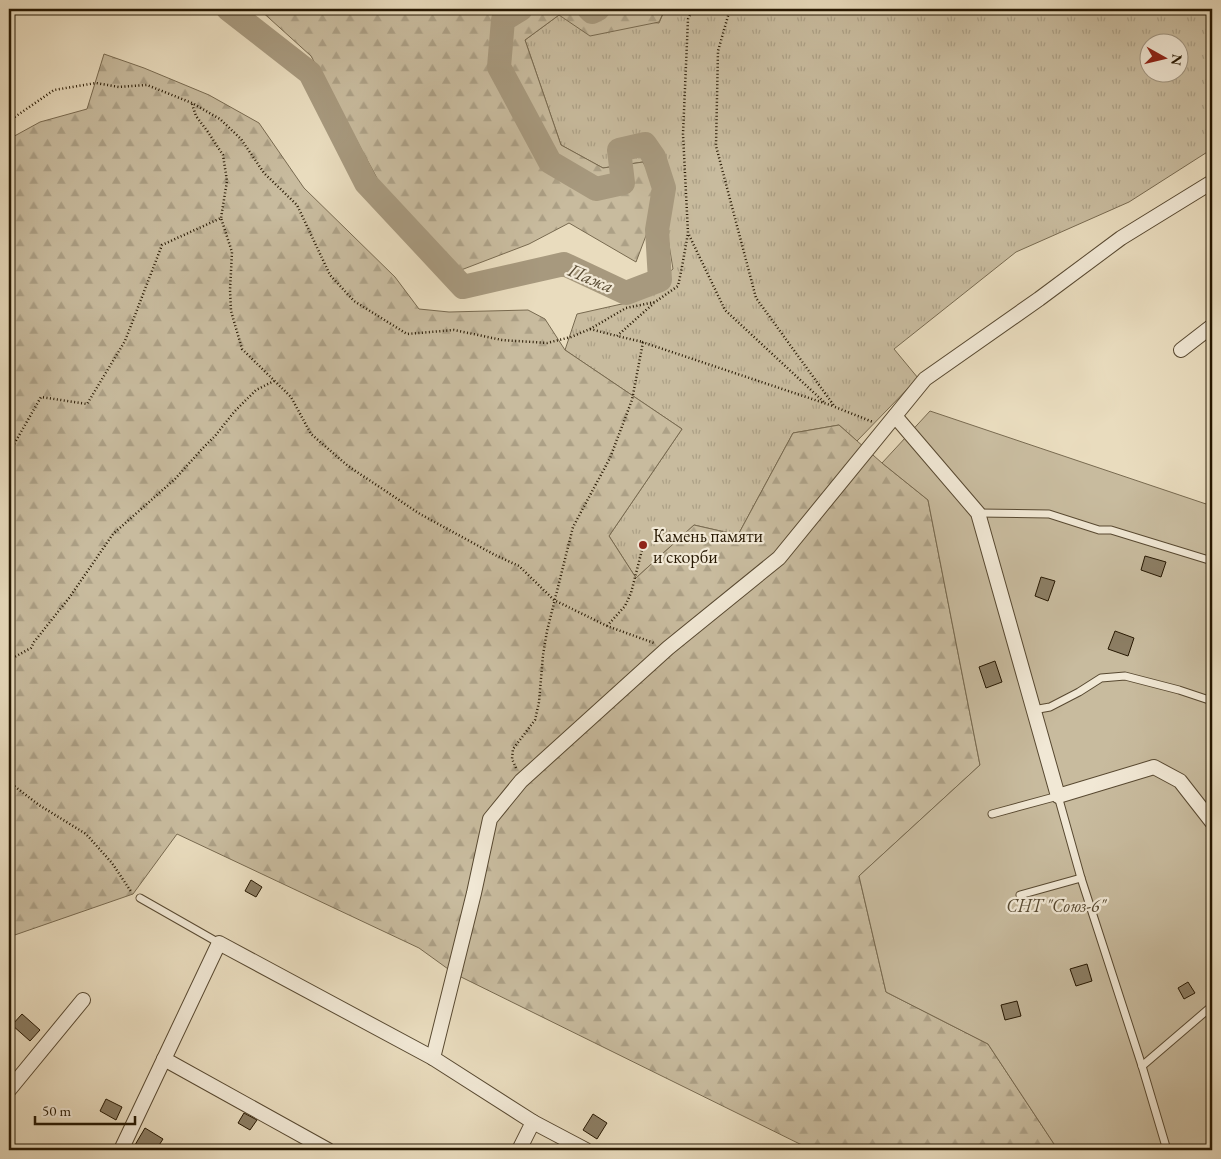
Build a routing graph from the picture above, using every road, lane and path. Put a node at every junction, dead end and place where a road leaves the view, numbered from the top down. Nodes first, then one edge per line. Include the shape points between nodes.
1 (694, 9) edge
2 (730, 9) edge
3 (192, 103) junction
4 (9, 121) edge
5 (1212, 182) edge
6 (222, 218) junction
7 (688, 233) junction
8 (656, 302) junction
9 (1212, 326) edge
10 (590, 329) junction
11 (618, 336) junction
12 (643, 342) junction
13 (1181, 350) dead end
14 (274, 381) junction
15 (826, 404) junction
16 (835, 407) junction
17 (895, 416) junction
18 (886, 427) junction
19 (9, 453) edge
20 (978, 513) junction
21 (643, 546) dead end
22 (1212, 561) edge
23 (554, 600) junction
24 (608, 626) junction
25 (668, 648) junction
26 (9, 660) edge
27 (1212, 701) edge
28 (1033, 710) junction
29 (521, 781) junction
30 (9, 782) edge
31 (1058, 796) junction
32 (992, 814) dead end
33 (1212, 822) edge
34 (1081, 878) junction
35 (1020, 895) dead end
36 (137, 896) joint
37 (219, 943) junction
38 (84, 1000) dead end
39 (1212, 1006) edge
40 (433, 1058) junction
41 (164, 1059) junction
42 (1142, 1066) junction
43 (9, 1090) edge
44 (534, 1122) junction
45 (121, 1150) edge
46 (328, 1150) edge
47 (519, 1150) edge
48 (586, 1150) edge
49 (1167, 1150) edge

1 - 7 path via 688,19 683,134
2 - 16 path via 718,51 716,146 740,241 756,298
3 - 4 path via 147,85 119,87 96,82 54,90
3 - 6 path via 196,116 223,155 228,181
3 - 10 path via 220,119 241,138 264,172 297,205 330,275 354,301 407,334 454,330 502,340 547,343
5 - 17 street via 1121,238 925,379
6 - 14 path via 232,252 230,311 242,349
6 - 19 path via 162,245 125,341 87,404 41,397
7 - 8 path via 678,286
7 - 15 path via 725,310
8 - 10 path via 626,308
8 - 11 path
9 - 13 street
10 - 11 path
11 - 12 path
12 - 15 path
12 - 23 path via 632,400 610,458 573,527
14 - 23 path via 291,398 312,434 348,466 420,514 519,566
14 - 26 path via 256,390 175,479 113,534 31,648
15 - 16 path
16 - 18 path
17 - 18 street
17 - 20 street
18 - 25 street via 779,558
20 - 22 lane via 1048,514
20 - 28 street
21 - 24 path via 625,606
23 - 24 path
23 - 29 path via 535,720 513,749 512,759
24 - 25 path
25 - 29 street
27 - 28 lane via 1125,676 1101,678 1050,707
28 - 31 street
29 - 40 street via 490,819
30 - 36 path via 86,834
31 - 32 lane
31 - 33 street via 1154,766 1180,781
31 - 34 lane
34 - 35 lane
34 - 42 lane
36 - 37 lane
37 - 40 street
37 - 41 street
38 - 43 street
39 - 42 lane
40 - 44 street
41 - 45 street
41 - 46 street
42 - 49 lane
44 - 47 street
44 - 48 street

